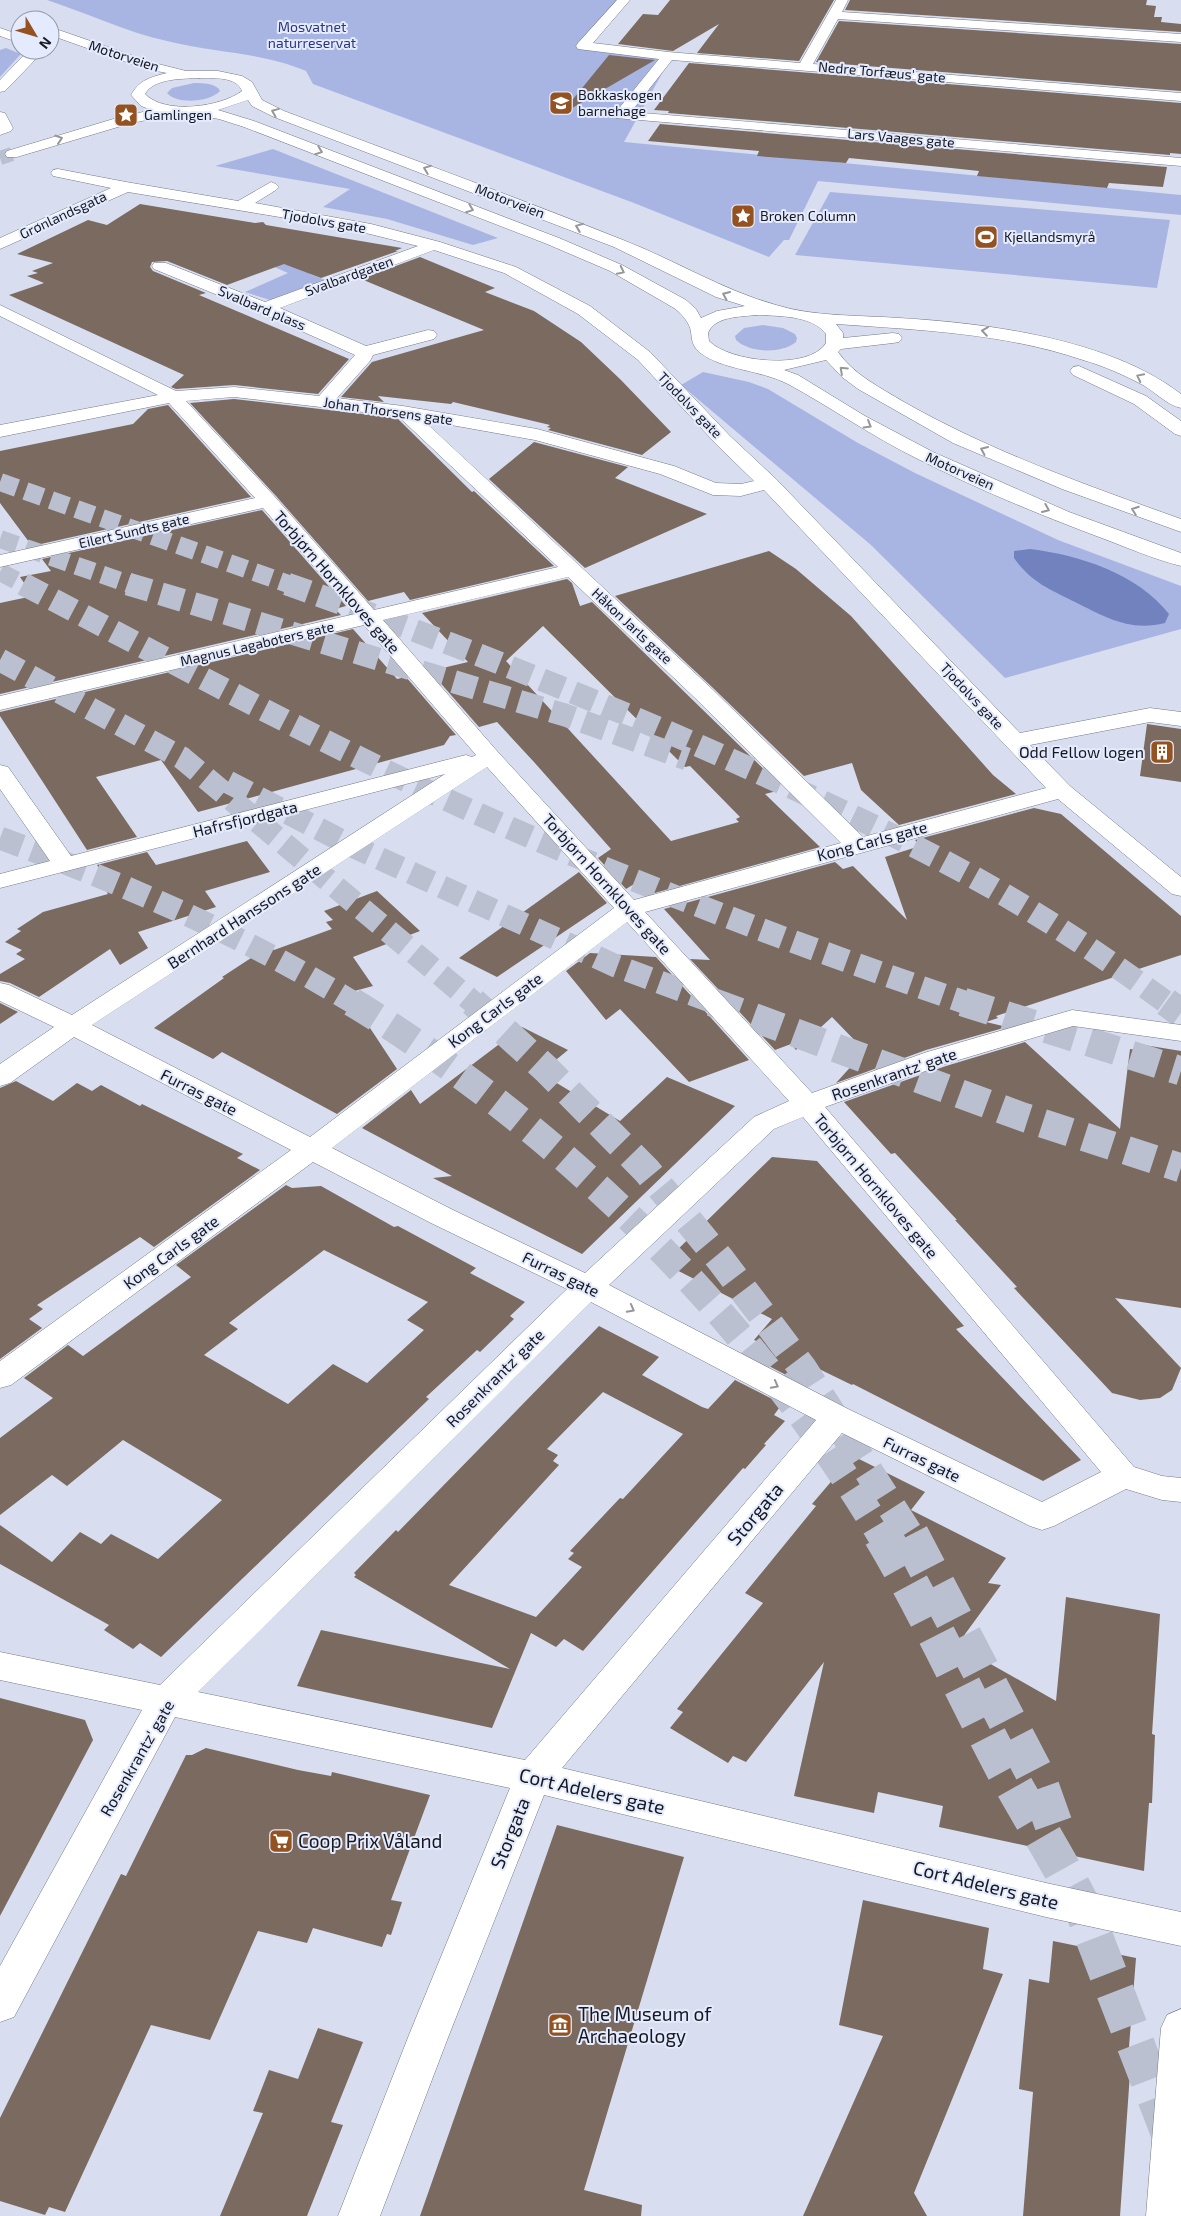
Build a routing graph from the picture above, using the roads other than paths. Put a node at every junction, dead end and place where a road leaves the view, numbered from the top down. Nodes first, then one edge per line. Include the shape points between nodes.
1 (624, 0) edge
2 (842, 0) edge
3 (833, 14) junction
4 (60, 34) edge
5 (1181, 38) edge
6 (668, 56) junction
7 (27, 60) edge
8 (805, 66) junction
9 (199, 74) junction
10 (127, 80) dead end
11 (0, 88) edge
12 (249, 92) junction
13 (1181, 97) edge
14 (132, 100) junction
15 (186, 110) junction
16 (0, 116) edge
17 (0, 131) edge
18 (0, 144) tunnel mouth
19 (12, 154) tunnel mouth
20 (1181, 162) edge
21 (98, 167) dead end
22 (58, 173) dead end
23 (79, 177) junction
24 (126, 187) junction
25 (271, 187) dead end
26 (240, 206) junction
27 (0, 244) edge
28 (434, 245) junction
29 (160, 266) dead end
30 (265, 308) junction
31 (0, 310) edge
32 (772, 310) junction
33 (811, 317) junction
34 (35, 328) junction
35 (699, 331) junction
36 (11, 333) dead end
37 (428, 335) dead end
38 (832, 348) junction
39 (364, 352) junction
40 (748, 364) junction
41 (173, 397) junction
42 (324, 402) junction
43 (1181, 403) edge
44 (403, 411) junction
45 (1181, 430) edge
46 (0, 431) edge
47 (769, 483) junction
48 (268, 501) junction
49 (1181, 526) edge
50 (1181, 560) edge
51 (0, 561) edge
52 (573, 570) junction
53 (368, 618) junction
54 (0, 703) edge
55 (1181, 719) edge
56 (1014, 741) junction
57 (489, 756) junction
58 (0, 772) edge
59 (1062, 791) junction
60 (857, 845) junction
61 (65, 865) junction
62 (0, 881) edge
63 (1181, 889) edge
64 (629, 909) junction
65 (0, 990) edge
66 (73, 1026) junction
67 (1181, 1033) edge
68 (0, 1077) edge
69 (807, 1104) junction
70 (312, 1149) junction
71 (588, 1287) junction
72 (0, 1377) edge
73 (837, 1417) junction
74 (1122, 1476) junction
75 (1181, 1490) edge
76 (0, 1666) edge
77 (166, 1701) junction
78 (533, 1776) junction
79 (1181, 1929) edge
80 (0, 2004) edge
81 (1181, 2028) edge
82 (359, 2216) edge
83 (1167, 2216) edge

1 - 6 main road, Nedre Torfæus' gate via 583,46
2 - 3 main road
3 - 5 main road
3 - 8 main road
4 - 9 main road, Motorveien via 151,66
6 - 8 main road, Nedre Torfæus' gate
6 - 20 main road, Lars Vaages gate via 621,115
7 - 11 main road
8 - 13 main road, Nedre Torfæus' gate
9 - 12 main road, Motorveien via 238,79 248,85
9 - 14 main road via 159,79 149,83
10 - 14 main road, Motorveien
12 - 15 main road via 229,104
32 -> 12 main road, Motorveien via 722,293 620,244 279,114 258,103
14 - 15 main road, Motorveien
14 - 18 main road via 89,118
19 -> 15 main road via 124,120
15 -> 35 main road, Motorveien via 221,115 249,124 587,256 668,296 690,313
16 - 17 main road via 6,128
21 - 23 main road
22 - 23 main road, Tjodolvs gate
23 - 24 main road, Tjodolvs gate
24 - 26 main road, Tjodolvs gate
24 - 27 main road, Grønlandsgata
25 - 26 main road
26 - 28 main road, Tjodolvs gate via 371,229
28 - 30 main road, Svalbardgaten
28 - 47 main road, Tjodolvs gate via 510,270 584,310 644,356 723,440
29 - 30 main road, Svalbard plass
30 - 39 main road, Svalbard plass
31 - 34 main road, Torbjørn Hornkloves gate
32 - 33 main road
32 - 35 main road via 725,315 704,324
33 - 38 main road, Motorveien via 832,330 836,337
43 -> 33 main road via 1123,369 1020,337 929,324
34 - 36 main road
34 - 41 main road, Torbjørn Hornkloves gate
35 - 40 main road, Motorveien via 698,338 708,350
37 - 39 main road
38 - 40 main road via 813,359 789,364
38 - 45 main road via 906,337 1010,350 1095,377 1140,400
49 -> 38 main road, Motorveien via 1052,479 959,438 851,376 838,366
39 - 42 main road via 364,357
40 -> 50 main road, Motorveien via 792,379 934,460 1062,516
41 - 42 main road, Johan Thorsens gate via 234,392
41 - 46 main road, Johan Thorsens gate
41 - 48 main road, Torbjørn Hornkloves gate
42 - 44 main road, Johan Thorsens gate
44 - 47 main road, Johan Thorsens gate via 537,435 667,470 712,489 741,490
44 - 52 main road, Håkon Jarls gate
47 - 56 main road, Tjodolvs gate
48 - 51 main road, Eilert Sundts gate
48 - 53 main road, Torbjørn Hornkloves gate
52 - 53 main road, Magnus Lagabøters gate
52 - 60 main road, Håkon Jarls gate
53 - 54 main road, Magnus Lagabøters gate
53 - 57 main road, Torbjørn Hornkloves gate
55 - 56 main road via 1150,715
56 - 59 main road, Tjodolvs gate
57 - 61 main road, Hafrsfjordgata
57 - 64 main road, Torbjørn Hornkloves gate
57 - 66 main road, Bernhard Hanssons gate
58 - 61 main road
59 - 60 main road, Kong Carls gate
59 - 63 main road, Tjodolvs gate
60 - 64 main road, Kong Carls gate
61 - 62 main road, Hafrsfjordgata
64 - 69 main road, Torbjørn Hornkloves gate
64 - 70 main road, Kong Carls gate
65 - 66 main road, Furras gate
66 - 68 main road, Bernhard Hanssons gate
66 - 70 main road, Furras gate
67 - 69 main road, Rosenkrantz' gate via 1072,1018 936,1058
69 - 71 main road, Rosenkrantz' gate via 764,1123
69 - 74 main road, Torbjørn Hornkloves gate
70 - 71 main road, Furras gate
70 - 72 main road, Kong Carls gate
71 -> 73 main road, Furras gate
71 - 77 main road, Rosenkrantz' gate
73 - 74 main road, Furras gate via 1042,1517
73 - 78 main road, Storgata
74 - 75 main road
76 - 77 main road, Cort Adelers gate
77 - 78 main road, Cort Adelers gate
77 - 80 main road, Rosenkrantz' gate
78 - 79 main road, Cort Adelers gate via 1046,1900
78 - 82 main road, Storgata
81 - 83 main road

